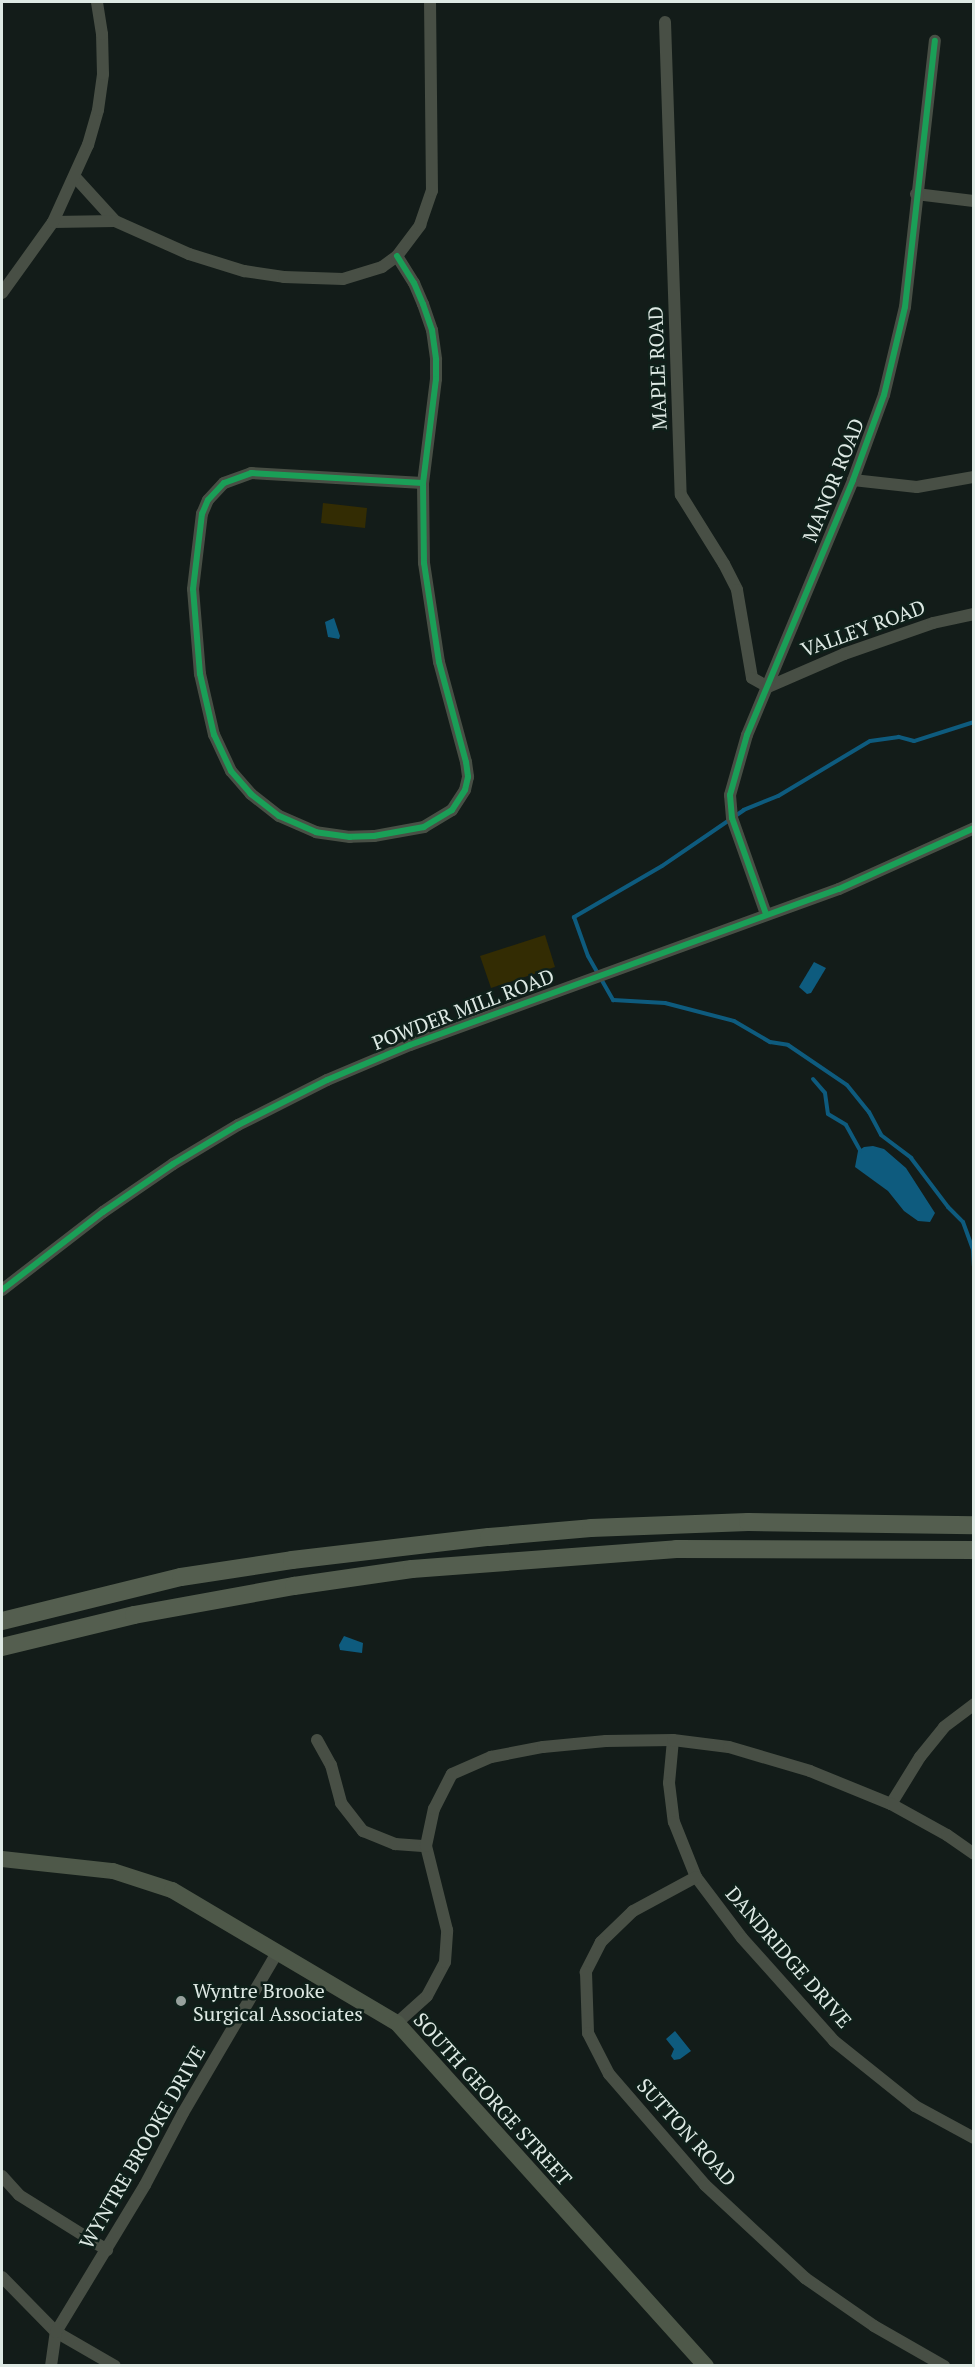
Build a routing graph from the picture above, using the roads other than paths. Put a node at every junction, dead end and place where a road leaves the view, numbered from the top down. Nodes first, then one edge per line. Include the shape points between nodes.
1 (97, 2) edge
2 (430, 2) edge
3 (665, 22) dead end
4 (935, 42) dead end
5 (75, 177) junction
6 (916, 194) junction
7 (974, 201) edge
8 (115, 221) junction
9 (53, 222) junction
10 (397, 256) junction
11 (2, 293) edge
12 (974, 477) edge
13 (853, 480) junction
14 (423, 483) junction
15 (974, 614) edge
16 (768, 687) junction
17 (974, 828) edge
18 (765, 915) junction
19 (2, 1290) edge
20 (974, 1525) edge
21 (974, 1550) edge
22 (2, 1621) edge
23 (2, 1647) edge
24 (974, 1704) edge
25 (317, 1740) dead end
26 (674, 1740) junction
27 (891, 1804) junction
28 (426, 1846) junction
29 (974, 1854) edge
30 (2, 1859) edge
31 (696, 1877) junction
32 (278, 1951) junction
33 (397, 2024) junction
34 (974, 2138) edge
35 (2, 2176) edge
36 (106, 2250) junction
37 (2, 2277) edge
38 (56, 2332) junction
39 (51, 2366) edge
40 (115, 2366) edge
41 (706, 2366) edge
42 (944, 2366) edge

1 - 5 street via 103,74 98,110
2 - 10 street via 432,191 420,225
3 - 16 street, MAPLE ROAD via 681,495 737,590 752,678
4 - 6 street, MANOR ROAD
5 - 8 street
5 - 9 street
6 - 7 street
6 - 13 street, MANOR ROAD via 909,279 898,345
8 - 9 street
8 - 10 street via 189,254 244,271 284,277 343,279 366,274
9 - 11 street
10 - 14 street via 423,304 436,360
12 - 13 street via 917,486
13 - 16 street, MANOR ROAD
14 - 14 street via 427,596 439,662 466,762 465,790 452,810 424,827 350,837 316,832 279,816 251,794 231,771 214,735 200,674 193,589 202,513 224,483 251,473
15 - 16 street, VALLEY ROAD via 933,622
16 - 18 street, MANOR ROAD via 737,764 730,795 734,822
17 - 18 street, POWDER MILL ROAD via 839,890
18 - 19 street, POWDER MILL ROAD via 400,1049 327,1080 238,1125 173,1164
20 - 22 highway via 748,1522 591,1528 478,1538 181,1577
21 - 23 highway via 676,1549 412,1569 134,1615
24 - 27 street via 944,1727
25 - 28 street via 331,1765 341,1803 363,1831 395,1844
26 - 27 street via 729,1747 810,1771
26 - 28 street via 543,1746 491,1757 452,1774 434,1809
26 - 31 street, DANDRIDGE DRIVE via 669,1783 675,1822
27 - 29 street via 947,1834
28 - 33 street via 447,1930 445,1962 427,1996
30 - 32 main road, SOUTH GEORGE STREET via 113,1871 144,1879 201,1906
31 - 34 street, DANDRIDGE DRIVE via 742,1938 834,2041 915,2106
31 - 42 street, SUTTON ROAD via 633,1911 601,1942 586,1972 588,2033 609,2074 705,2185 805,2278 874,2326
32 - 33 main road, SOUTH GEORGE STREET
32 - 36 street, WYNTRE BROOKE DRIVE
33 - 41 main road, SOUTH GEORGE STREET
35 - 36 street via 19,2195
36 - 38 street, WYNTRE BROOKE DRIVE
37 - 38 street
38 - 39 street, WYNTRE BROOKE DRIVE
38 - 40 street

